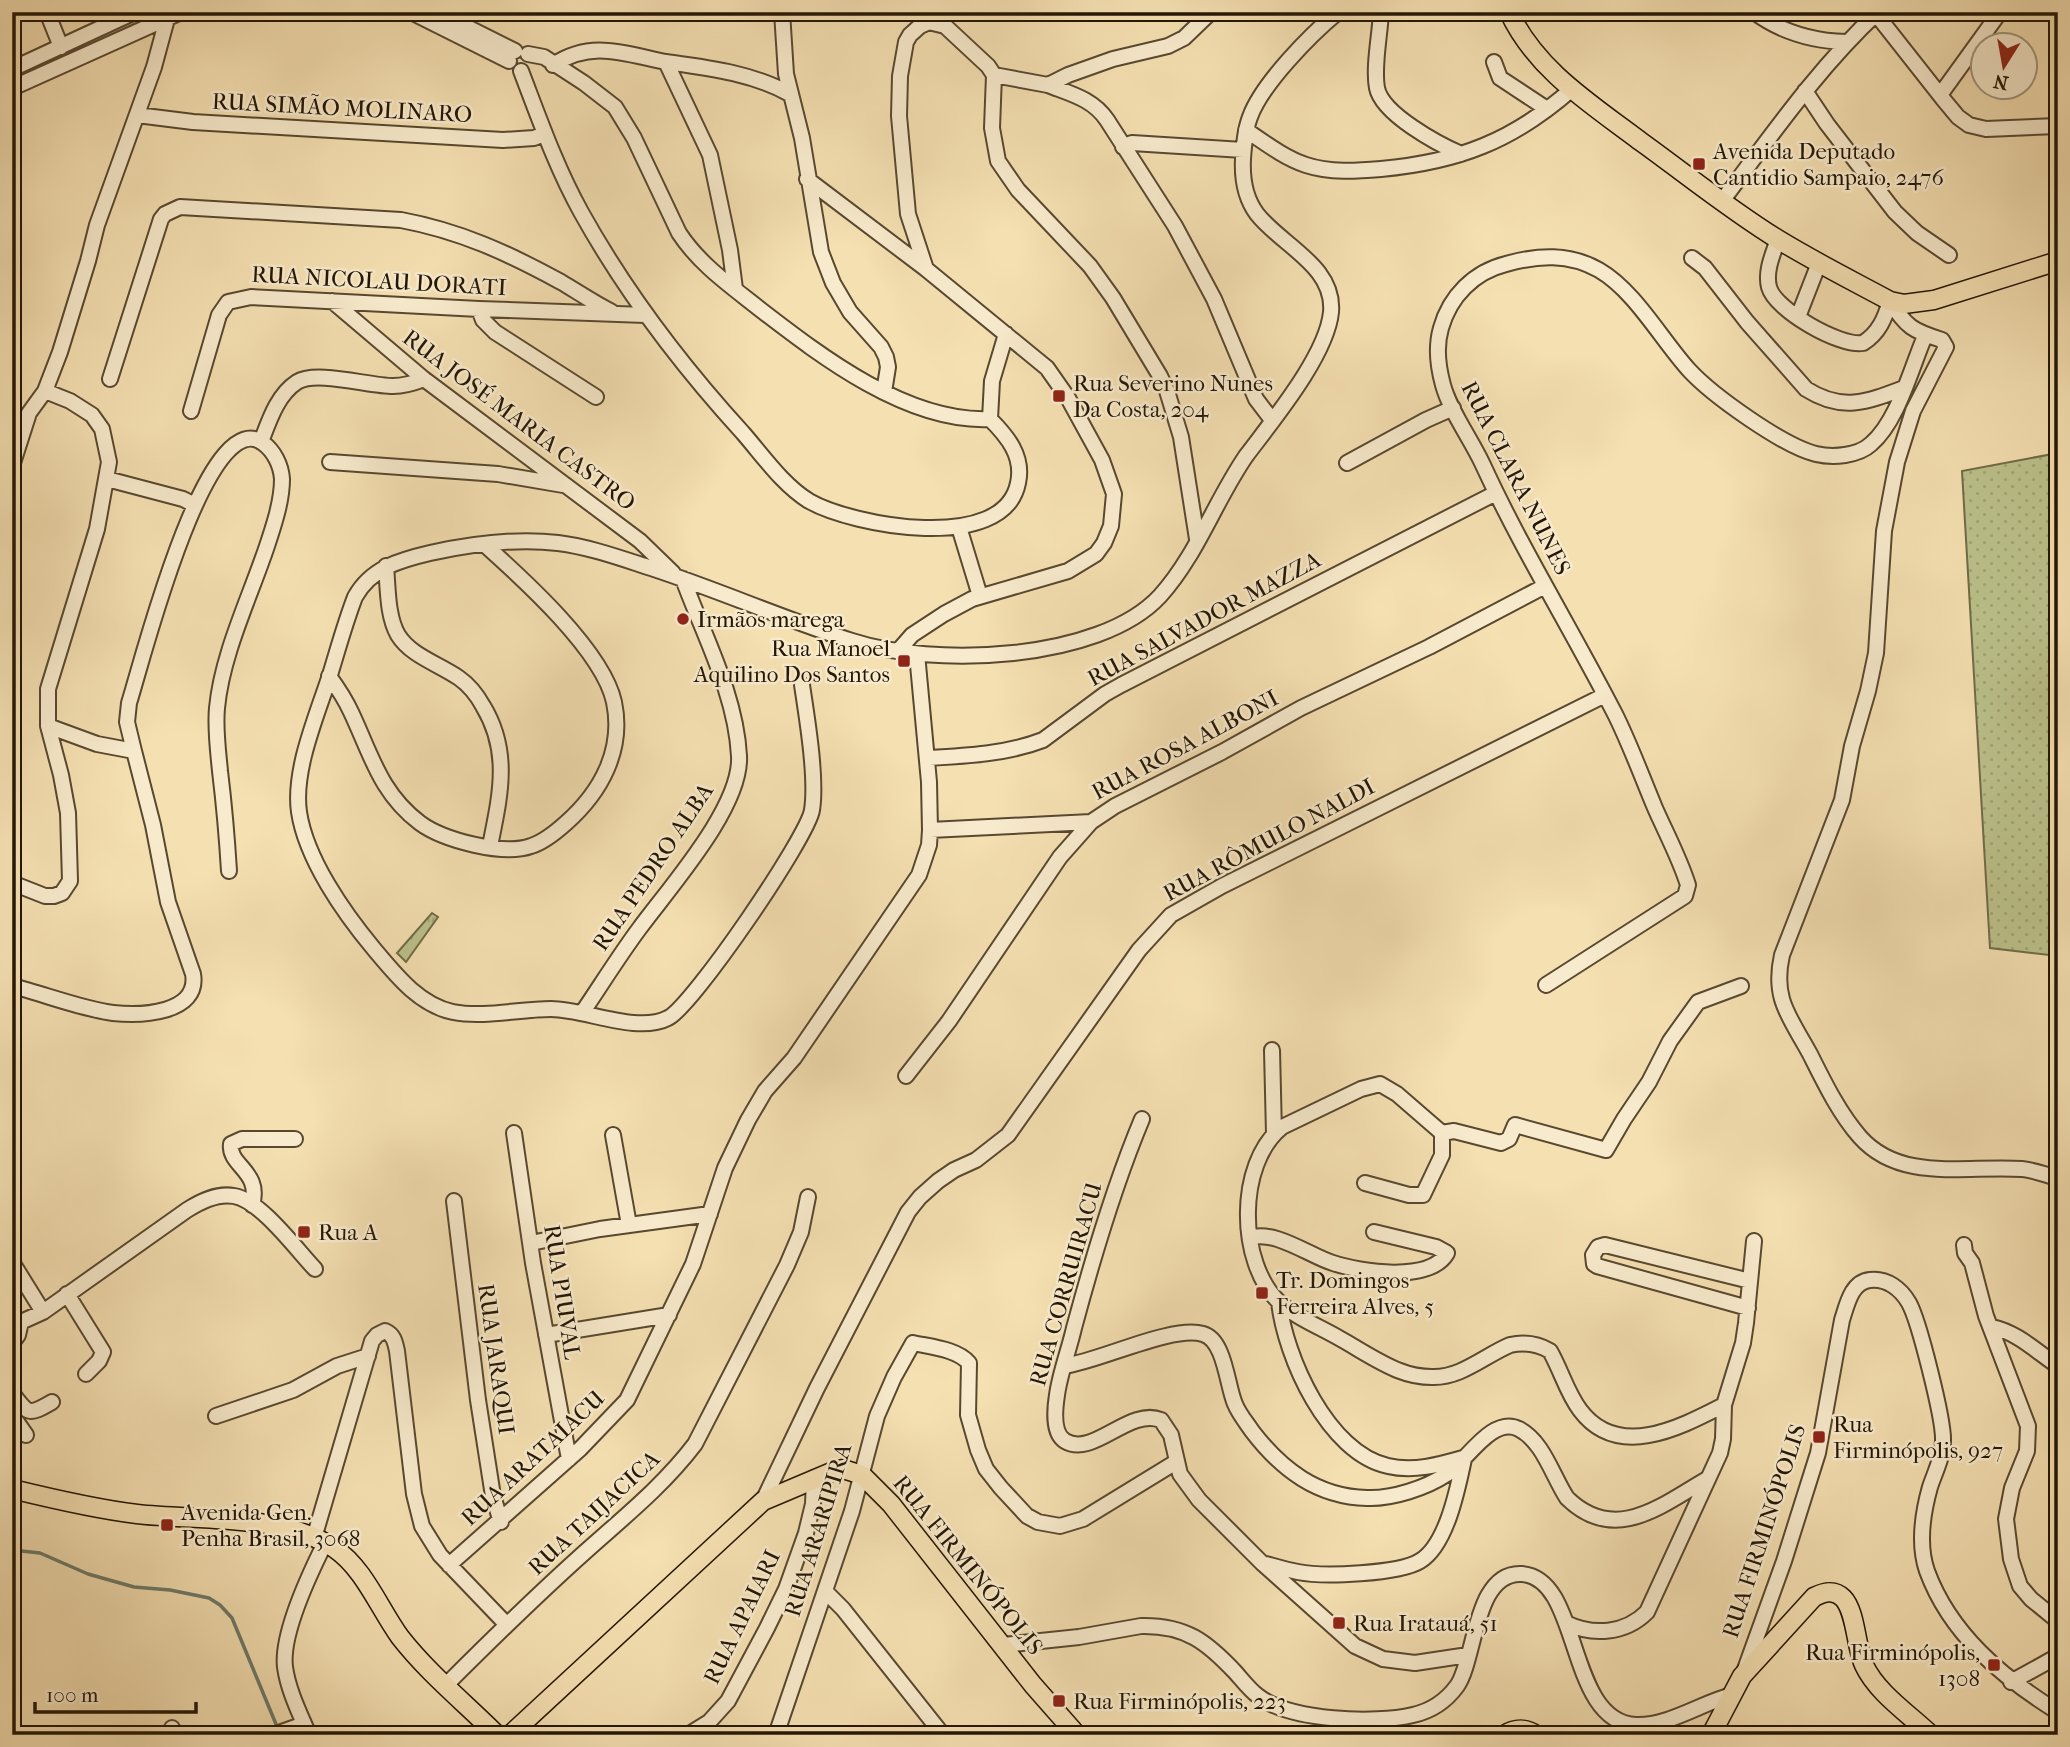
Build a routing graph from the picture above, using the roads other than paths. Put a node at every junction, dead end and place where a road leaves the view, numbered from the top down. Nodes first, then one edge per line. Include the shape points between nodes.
1 (47, 12) edge
2 (135, 12) edge
3 (181, 12) edge
4 (411, 12) edge
5 (437, 12) edge
6 (782, 12) edge
7 (1212, 12) edge
8 (1338, 12) edge
9 (1381, 12) edge
10 (1509, 12) edge
11 (1755, 12) edge
12 (2000, 12) edge
13 (1877, 13) edge
14 (167, 19) junction
15 (1846, 42) junction
16 (61, 47) junction
17 (521, 60) junction
18 (666, 62) junction
19 (1494, 62) dead end
20 (550, 63) junction
21 (12, 69) edge
22 (994, 75) junction
23 (1048, 85) junction
24 (12, 88) edge
25 (1572, 89) junction
26 (1805, 91) junction
27 (790, 94) junction
28 (1940, 95) junction
29 (1547, 109) junction
30 (137, 115) junction
31 (2058, 125) edge
32 (1246, 130) junction
33 (544, 134) junction
34 (1123, 146) junction
35 (1244, 150) junction
36 (1461, 155) junction
37 (807, 178) junction
38 (1722, 201) junction
39 (1778, 239) junction
40 (1949, 255) dead end
41 (1692, 258) dead end
42 (2058, 261) edge
43 (1819, 263) junction
44 (926, 269) junction
45 (734, 289) junction
46 (332, 301) junction
47 (1890, 301) junction
48 (1917, 303) junction
49 (479, 309) junction
50 (612, 312) junction
51 (645, 315) junction
52 (1798, 317) junction
53 (1911, 329) junction
54 (1006, 334) junction
55 (1931, 337) junction
56 (110, 379) dead end
57 (424, 379) junction
58 (1904, 388) junction
59 (45, 391) junction
60 (884, 392) junction
61 (596, 397) dead end
62 (1453, 408) junction
63 (191, 411) dead end
64 (990, 418) junction
65 (1272, 420) junction
66 (261, 442) junction
67 (13, 458) edge
68 (330, 462) dead end
69 (1348, 463) dead end
70 (107, 479) junction
71 (567, 486) junction
72 (1496, 493) junction
73 (195, 505) junction
74 (959, 527) junction
75 (1197, 539) junction
76 (484, 544) junction
77 (386, 566) junction
78 (680, 578) junction
79 (1545, 586) junction
80 (980, 596) junction
81 (898, 651) junction
82 (917, 654) junction
83 (329, 676) junction
84 (802, 685) dead end
85 (1605, 695) junction
86 (48, 726) junction
87 (134, 751) junction
88 (926, 758) junction
89 (1091, 822) junction
90 (930, 830) junction
91 (490, 846) junction
92 (229, 871) dead end
93 (12, 883) edge
94 (1546, 985) dead end
95 (12, 986) edge
96 (1741, 986) dead end
97 (582, 1013) junction
98 (1272, 1050) dead end
99 (906, 1076) dead end
100 (1142, 1118) dead end
101 (514, 1133) dead end
102 (1442, 1133) junction
103 (1274, 1134) junction
104 (613, 1135) dead end
105 (295, 1139) dead end
106 (2058, 1178) edge
107 (1365, 1183) dead end
108 (808, 1197) dead end
109 (454, 1201) dead end
110 (253, 1205) junction
111 (710, 1214) junction
112 (629, 1225) junction
113 (1374, 1232) dead end
114 (1250, 1238) junction
115 (1754, 1241) dead end
116 (531, 1243) junction
117 (1964, 1245) dead end
118 (12, 1262) edge
119 (315, 1269) dead end
120 (1750, 1281) junction
121 (67, 1294) junction
122 (1279, 1302) junction
123 (1748, 1308) junction
124 (43, 1312) junction
125 (669, 1315) junction
126 (16, 1323) edge
127 (1992, 1326) junction
128 (546, 1335) junction
129 (12, 1343) edge
130 (369, 1356) junction
131 (1064, 1366) junction
132 (2058, 1366) edge
133 (86, 1374) dead end
134 (12, 1393) edge
135 (52, 1402) dead end
136 (1724, 1405) junction
137 (12, 1415) edge
138 (216, 1416) dead end
139 (26, 1435) dead end
140 (1464, 1458) junction
141 (569, 1459) junction
142 (1176, 1462) junction
143 (862, 1475) junction
144 (814, 1478) junction
145 (1707, 1479) junction
146 (12, 1489) edge
147 (763, 1501) junction
148 (501, 1522) junction
149 (320, 1540) junction
150 (1262, 1563) junction
151 (449, 1565) junction
152 (825, 1591) junction
153 (2056, 1613) edge
154 (1566, 1623) junction
155 (507, 1625) junction
156 (1764, 1639) junction
157 (1003, 1645) junction
158 (1468, 1655) junction
159 (2058, 1656) edge
160 (2011, 1682) junction
161 (446, 1685) junction
162 (1732, 1695) junction
163 (1692, 1709) junction
164 (2058, 1712) edge
165 (1723, 1713) junction
166 (302, 1729) edge
167 (272, 1735) edge
168 (497, 1735) edge
169 (510, 1735) edge
170 (688, 1735) edge
171 (776, 1735) edge
172 (943, 1735) edge
173 (1077, 1735) edge
174 (1504, 1735) edge
175 (1536, 1735) edge
176 (1711, 1735) edge
177 (1931, 1735) edge

1 - 16 street
2 - 16 street
3 - 14 street
4 - 17 street
5 - 17 street
6 - 27 street
7 - 23 street via 1168,46 1113,59
8 - 32 street via 1270,84 1254,106
9 - 36 street via 1377,83 1382,101 1423,134
10 - 25 main road via 1530,48
11 - 15 street via 1801,35
12 - 28 street
13 - 15 street
13 - 28 street
14 - 24 street
14 - 30 street
15 - 26 street
16 - 21 street
17 - 20 street via 540,55
17 - 33 street
18 - 20 street via 590,50
18 - 27 street via 750,77
18 - 45 street via 710,155
19 - 29 street via 1500,78
20 - 45 street via 615,107 688,246
22 - 23 street
22 - 44 street via 945,26 929,22 906,42 900,76 901,157 908,214
22 - 75 street via 992,128 998,161 1012,183 1090,266 1125,316 1167,391 1181,437
23 - 34 street via 1099,108
25 - 29 street
25 - 38 main road
26 - 38 street
26 - 40 street via 1895,212
27 - 37 street
28 - 31 street via 1972,127
29 - 36 street via 1503,138
30 - 33 street, RUA SIMÃO MOLINARO via 503,140
30 - 59 street
32 - 35 street
32 - 36 street via 1289,158 1324,169 1412,167
33 - 51 street via 579,209
34 - 35 street
34 - 65 street via 1175,226 1214,299 1256,399
35 - 65 street via 1249,202 1318,273 1330,297 1329,322 1320,350
37 - 44 street
37 - 60 street via 826,268 850,312 886,357
38 - 39 main road
39 - 43 main road
39 - 52 street via 1770,263 1769,289
41 - 58 street via 1815,395 1831,402 1859,402
42 - 48 main road
43 - 47 main road
43 - 52 street
44 - 54 street
45 - 60 street via 843,370
46 - 49 street, RUA NICOLAU DORATI
46 - 57 street, RUA JOSÉ MARIA CASTRO
46 - 63 street, RUA NICOLAU DORATI via 251,297 228,302 212,335
47 - 48 main road
47 - 52 street via 1884,321 1867,341 1858,344
47 - 53 street
48 - 53 street
49 - 50 street, RUA NICOLAU DORATI
49 - 61 street via 495,332
50 - 51 street, RUA NICOLAU DORATI
50 - 56 street via 503,252 432,226 387,219 180,207 161,219
51 - 74 street via 721,409 801,495 850,518 921,528
53 - 55 street
54 - 64 street via 992,381
54 - 80 street via 1046,368 1065,392 1102,460 1114,507 1104,543 1084,562 1068,571
55 - 58 street, RUA CLARA NUNES
55 - 106 street via 1945,343 1945,352 1913,411 1892,482 1876,653 1842,800 1782,955 1778,989 1788,1016 1839,1107 1858,1135 1883,1157 1916,1167 2024,1169
57 - 66 street via 393,386 302,379 275,408
57 - 71 street, RUA JOSÉ MARIA CASTRO
58 - 62 street, RUA CLARA NUNES via 1882,433 1866,448 1840,456 1809,451 1730,405 1690,372 1602,272 1577,261 1545,257 1495,266 1469,282 1455,298 1442,324 1438,350 1443,387
59 - 67 street via 29,414
59 - 70 street via 83,408 98,423 108,451
60 - 64 street via 950,414
62 - 69 street
62 - 72 street, RUA CLARA NUNES
64 - 74 street via 1015,450 1020,470 1016,492 991,516
65 - 75 street
66 - 73 street via 245,439 227,449
66 - 92 street via 281,470 279,503 223,672 216,711
68 - 71 street via 498,474
70 - 73 street
70 - 86 street via 97,529 48,689
71 - 78 street, RUA JOSÉ MARIA CASTRO
72 - 79 street, RUA CLARA NUNES
72 - 88 street, RUA SALVADOR MAZZA via 1121,684 1043,740 1000,751
73 - 87 street via 129,703 127,722
74 - 80 street
75 - 82 street via 1154,601 1106,631 1007,654
76 - 77 street
76 - 78 street via 539,541 575,545
76 - 91 street via 555,611 596,663 614,701 616,727 606,774 577,814 530,847
77 - 83 street via 368,579 355,597
77 - 91 street via 398,634 410,648 469,686 498,734 502,761
78 - 81 street via 872,648
78 - 97 street, RUA PEDRO ALBA via 728,699 737,733 737,774 729,799 708,834
79 - 85 street, RUA CLARA NUNES
79 - 89 street, RUA ROSA ALBONI via 1301,708
80 - 81 street via 912,635
81 - 82 street
82 - 88 street, RUA ARATAIACU
83 - 91 street via 351,711 380,779 407,812 450,838
83 - 97 street via 300,776 299,813 308,844 359,933 402,982 445,1010 562,1009
84 - 97 street via 812,810 804,832 765,894 686,1004 668,1019 642,1023
85 - 94 street, RUA CLARA NUNES via 1688,885 1685,896
85 - 147 street, RUA RÔMULO NALDI via 1222,886 1159,926 1009,1135 932,1186 908,1212
86 - 87 street via 90,742
86 - 93 street via 67,803 70,881 54,897
87 - 95 street via 168,902 193,974 192,992 169,1008 112,1013
88 - 90 street, RUA ARATAIACU
89 - 90 street
89 - 99 street, RUA ROSA ALBONI via 1060,857 949,1021
90 - 111 street, RUA ARATAIACU via 919,875 794,1058 755,1107 732,1152
96 - 102 street via 1698,1002 1606,1150 1515,1125 1501,1143 1454,1131
98 - 103 street
100 - 131 street, RUA CORRUIRACU via 1094,1255
101 - 116 street, RUA PIUVAL
102 - 103 street via 1380,1084 1308,1114
102 - 107 street via 1442,1155 1423,1195
103 - 114 street via 1251,1179
104 - 112 street
105 - 110 street via 242,1139 231,1144 231,1152 253,1181
108 - 155 street, RUA TAIJACICA via 788,1265 695,1444 649,1496
109 - 148 street, RUA JARAQUI via 478,1400
110 - 119 street
110 - 121 street via 233,1195 199,1202
111 - 112 street
111 - 125 street, RUA ARATAIACU
112 - 116 street
113 - 114 street via 1447,1253 1432,1267 1385,1272 1331,1262 1270,1236
114 - 122 street via 1261,1277
115 - 120 street
116 - 128 street, RUA PIUVAL
117 - 127 street
118 - 124 street
120 - 123 street
120 - 123 street via 1605,1245 1593,1255 1597,1266
121 - 124 street
121 - 133 street via 103,1352
122 - 136 street via 1398,1370 1422,1376 1460,1372 1510,1345 1542,1346 1550,1351 1578,1408 1601,1428 1622,1435 1646,1436 1678,1428
122 - 140 street via 1287,1343 1307,1391 1364,1456 1404,1468
123 - 136 street via 1743,1343
124 - 126 street
125 - 128 street
125 - 141 street, RUA ARATAIACU via 627,1400
126 - 129 street via 18,1335
127 - 132 street
127 - 153 street via 2029,1437 2006,1519 2011,1559 2020,1586 2031,1599
128 - 141 street, RUA PIUVAL
130 - 138 street via 337,1366 285,1394
130 - 149 street
130 - 151 street via 377,1335 390,1333 397,1351 419,1515 427,1536
131 - 140 street via 1166,1337 1206,1335 1221,1356 1234,1402 1270,1454 1306,1482 1334,1493 1368,1499 1399,1494 1448,1474
131 - 142 street, RUA CORRUIRACU via 1056,1419 1057,1430 1067,1442 1090,1442 1135,1420 1158,1418 1171,1435
134 - 135 street via 29,1412
136 - 145 street via 1720,1453
137 - 139 street
140 - 145 street via 1492,1433 1506,1426 1519,1429 1538,1446 1576,1506 1611,1519 1648,1514
140 - 150 street via 1451,1516 1421,1561 1351,1573 1300,1573
141 - 148 street, RUA ARATAIACU
142 - 143 street, RUA ARARIPIRA via 1083,1519 1060,1526 1038,1522 1001,1488 978,1450 968,1415 969,1363 962,1356 913,1343 877,1416
142 - 150 street via 1199,1500
143 - 144 main road, RUA FIRMINÓPOLIS via 843,1469
143 - 152 street, RUA ARARIPIRA
143 - 157 main road, RUA FIRMINÓPOLIS via 891,1504
144 - 147 main road, RUA FIRMINÓPOLIS
144 - 170 street, RUA APAIARI via 811,1516 786,1589 734,1691 702,1727
145 - 154 street via 1653,1600 1639,1619 1613,1631 1588,1631
146 - 149 main road via 137,1514 254,1523
147 - 169 main road, RUA FIRMINÓPOLIS
148 - 151 street, RUA ARATAIACU
149 - 161 main road via 356,1569 401,1638
149 - 166 street via 285,1657
150 - 158 street via 1371,1655 1415,1663
151 - 155 street
152 - 171 street, RUA ARARIPIRA
152 - 172 street
154 - 158 street via 1555,1598 1540,1582 1525,1574 1504,1578 1484,1604
154 - 163 street via 1592,1692 1610,1716 1637,1725
155 - 161 street, RUA TAIJACICA
156 - 160 street, RUA FIRMINÓPOLIS via 1818,1453 1844,1313 1859,1283 1880,1279 1902,1293 1914,1314 1943,1427 1942,1455 1929,1490 1924,1523 1927,1570 1972,1646
156 - 162 main road
156 - 177 main road via 1814,1597 1835,1592 1846,1601 1870,1675
157 - 158 street via 1141,1626 1182,1630 1195,1635 1273,1705 1337,1718 1390,1718 1429,1711 1458,1684
157 - 173 main road, RUA FIRMINÓPOLIS
159 - 160 street
160 - 164 street, RUA FIRMINÓPOLIS
161 - 168 main road
162 - 163 street
162 - 165 main road
163 - 165 street
165 - 176 main road
166 - 167 street
174 - 175 main road via 1526,1730

